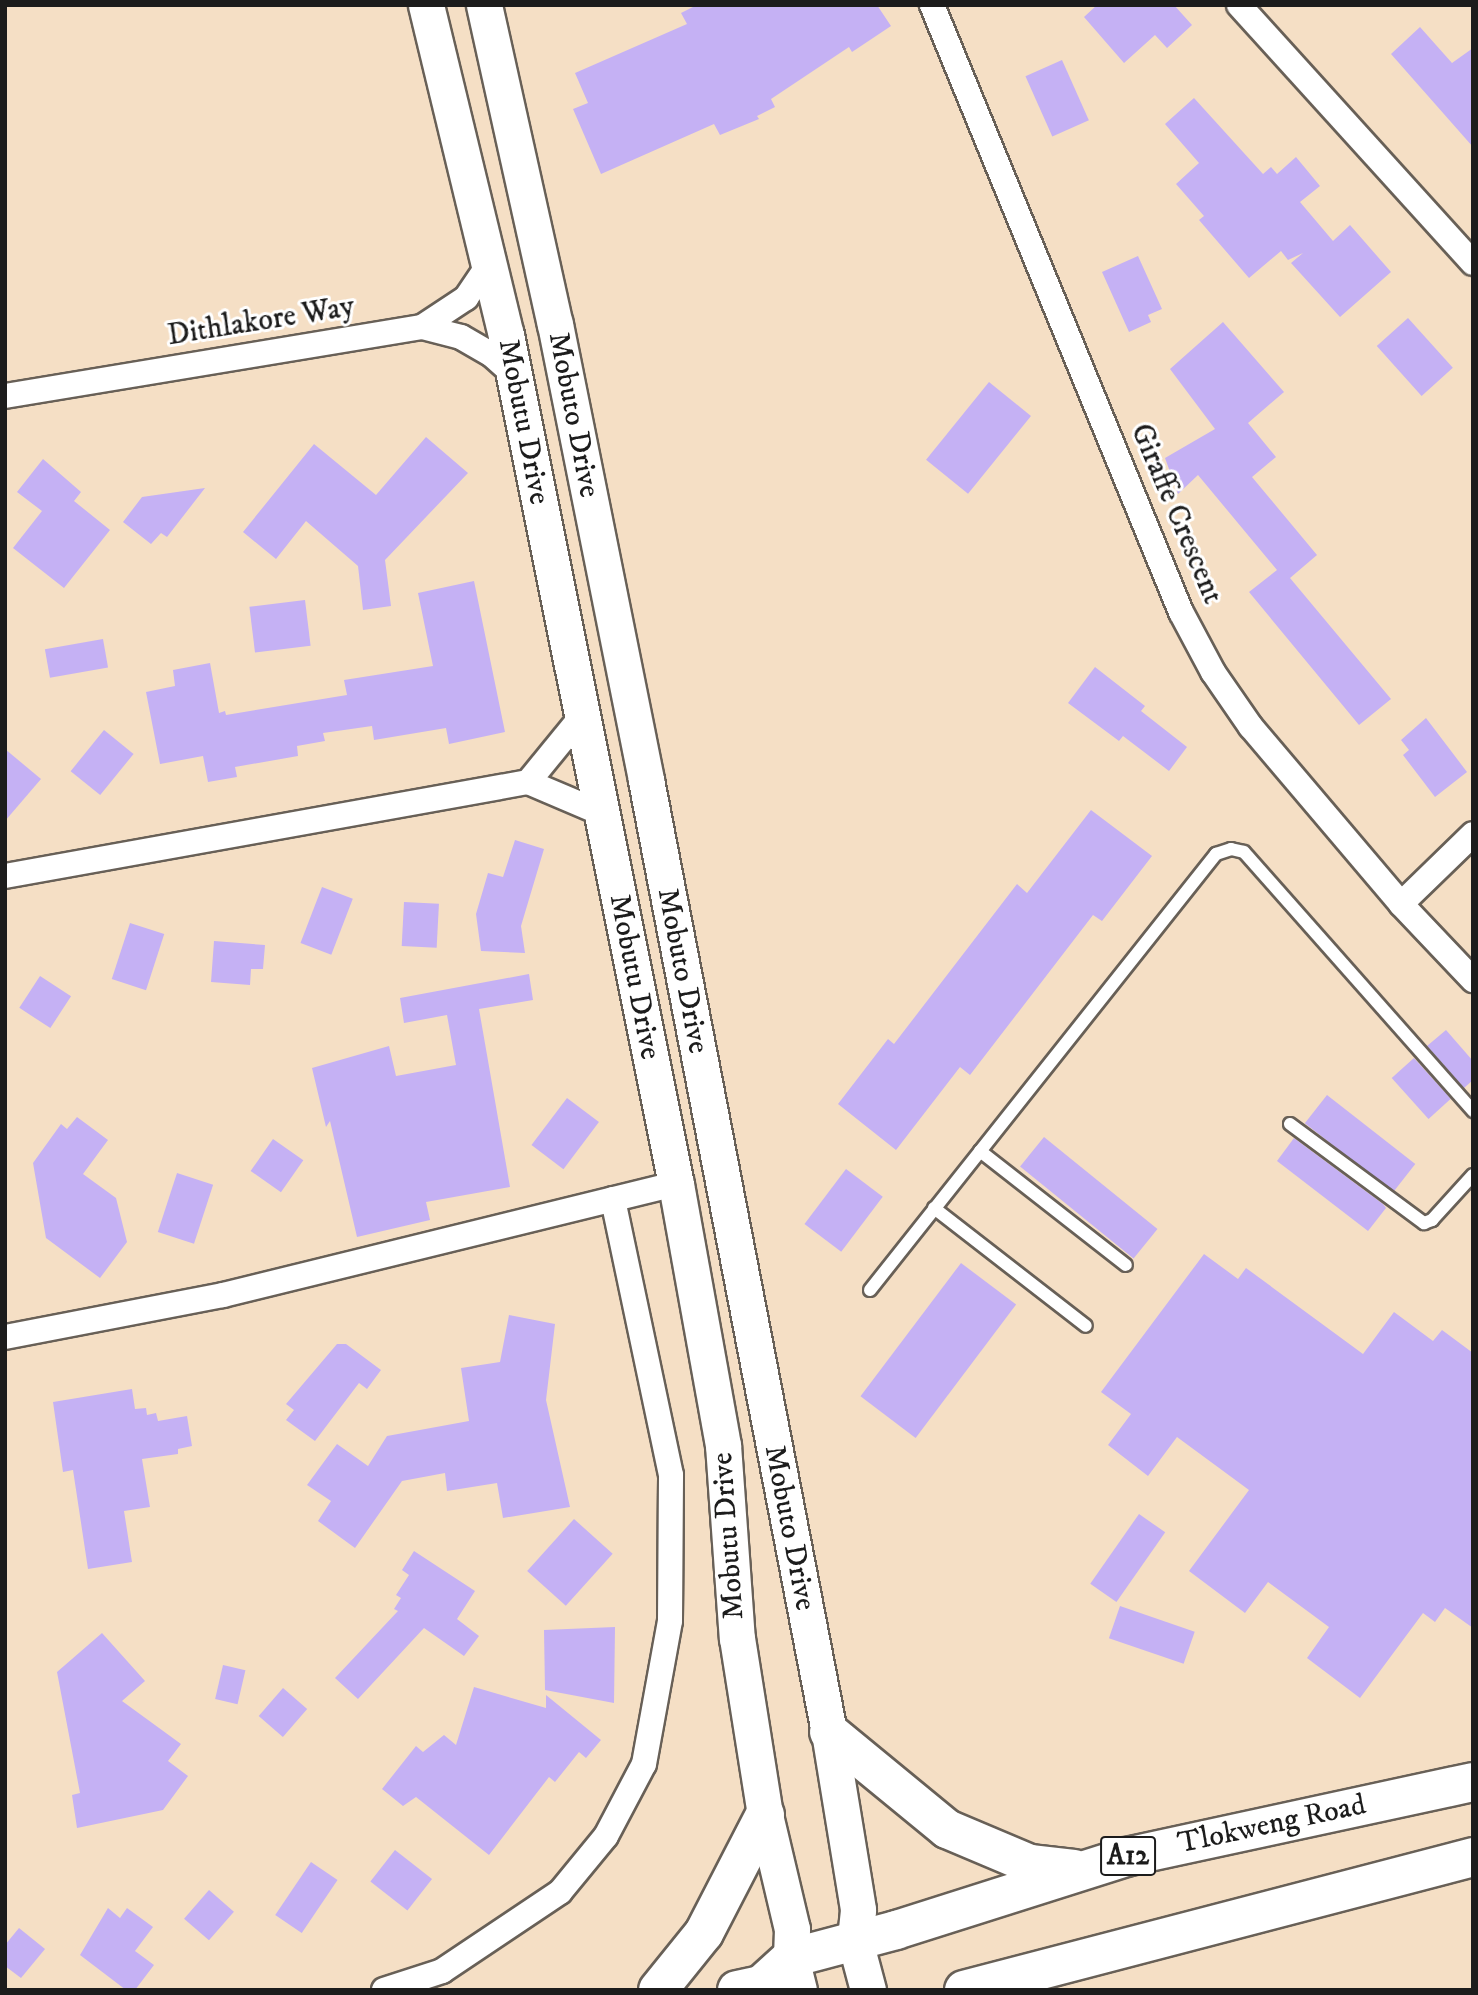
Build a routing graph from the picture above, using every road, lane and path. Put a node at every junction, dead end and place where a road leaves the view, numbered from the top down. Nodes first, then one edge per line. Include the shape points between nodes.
1 (425, 5) edge
2 (484, 5) edge
3 (932, 5) edge
4 (1239, 5) edge
5 (1473, 263) edge
6 (489, 264) junction
7 (422, 327) junction
8 (514, 375) junction
9 (5, 396) edge
10 (582, 716) junction
11 (528, 782) junction
12 (601, 813) junction
13 (1473, 834) edge
14 (5, 876) edge
15 (1401, 904) junction
16 (1473, 980) edge
17 (1473, 1111) edge
18 (1290, 1124) dead end
19 (980, 1151) junction
20 (1473, 1175) edge
21 (676, 1184) junction
22 (613, 1199) junction
23 (934, 1208) junction
24 (1126, 1265) dead end
25 (870, 1290) dead end
26 (1086, 1326) dead end
27 (5, 1337) edge
28 (829, 1732) junction
29 (1473, 1782) edge
30 (765, 1815) junction
31 (1126, 1857) junction
32 (1473, 1857) edge
33 (855, 1941) junction
34 (795, 1974) edge
35 (1061, 1977) edge
36 (384, 1990) edge
37 (658, 1990) edge
38 (737, 1990) edge
39 (868, 1990) edge
40 (964, 1990) edge

1 - 6 main road, Mobutu Drive
2 - 28 main road, Mobuto Drive via 555,324
3 - 15 street, Giraffe Crescent via 1187,624 1251,727
4 - 5 street
6 - 7 street via 466,298
6 - 8 main road, Mobutu Drive
7 - 8 street, Dithlakore Way via 461,337
7 - 9 street, Dithlakore Way
8 - 10 main road, Mobutu Drive
10 - 11 street
10 - 12 main road, Mobutu Drive
11 - 12 street
11 - 14 street
12 - 21 main road, Mobutu Drive
13 - 15 street
15 - 16 street, Giraffe Crescent
17 - 19 lane via 1244,852 1231,849 1216,853
18 - 20 lane via 1424,1223
19 - 23 lane
19 - 24 lane
21 - 22 street
21 - 30 main road, Mobutu Drive via 723,1446 737,1638
22 - 27 street via 223,1295
22 - 36 street via 671,1475 670,1621 644,1765 606,1836 560,1892 442,1970
23 - 25 lane
23 - 26 lane
28 - 31 main road via 928,1818 978,1845 1030,1864 1083,1870
28 - 33 main road, Mobuto Drive via 858,1910
29 - 31 main road, Tlokweng Road / A12
30 - 34 main road, Mobutu Drive via 792,1929
30 - 37 main road via 704,1933
31 - 33 main road, Tlokweng Road / A12
32 - 35 main road
33 - 34 main road, Tlokweng Road / A12
33 - 39 main road
34 - 38 main road, A12
35 - 40 main road

